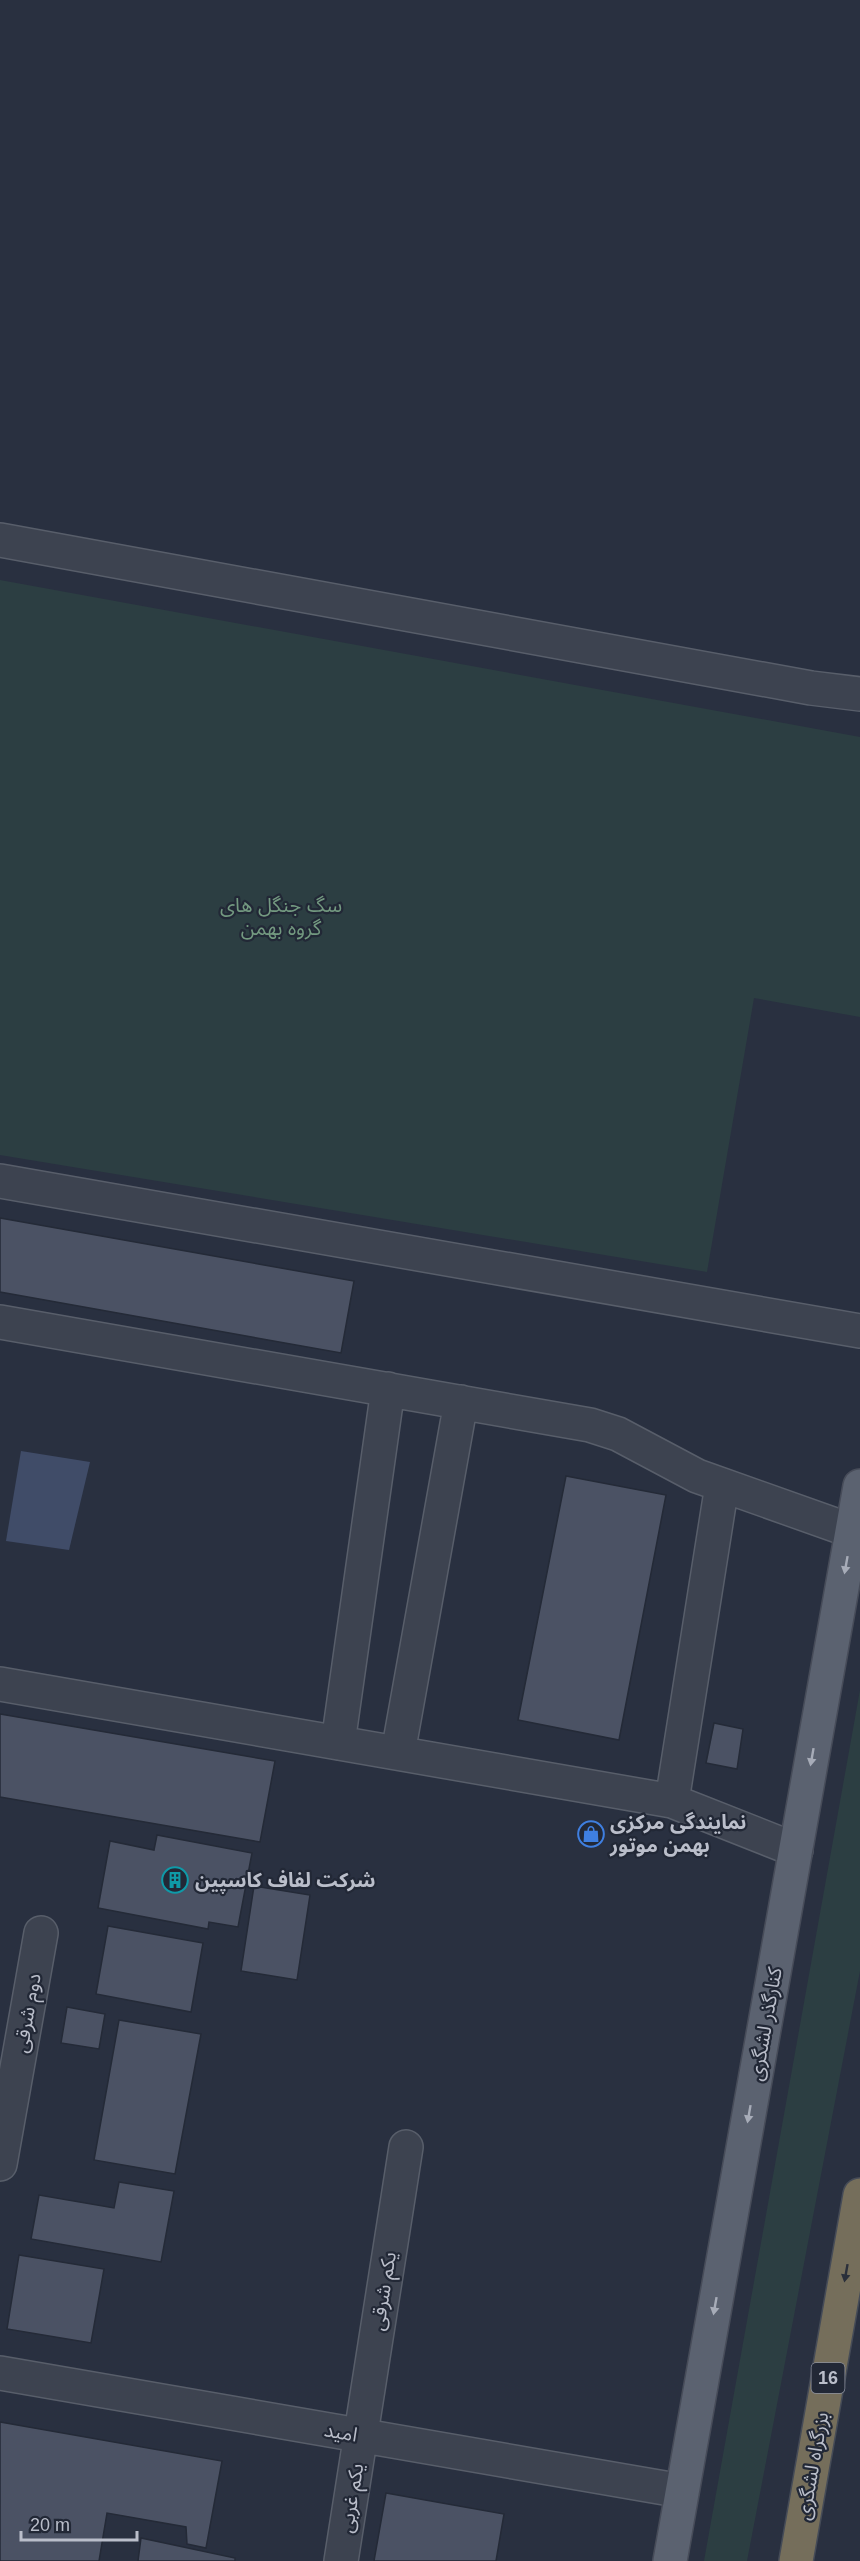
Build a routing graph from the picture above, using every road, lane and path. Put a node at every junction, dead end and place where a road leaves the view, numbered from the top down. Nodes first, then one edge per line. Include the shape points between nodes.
1 (0, 540) edge
2 (860, 694) edge
3 (0, 1180) edge
4 (0, 1322) edge
5 (860, 1331) edge
6 (388, 1389) junction
7 (461, 1402) junction
8 (722, 1485) junction
9 (860, 1486) edge
10 (852, 1531) junction
11 (0, 1684) edge
12 (338, 1743) junction
13 (398, 1753) junction
14 (672, 1801) junction
15 (796, 1850) junction
16 (41, 1934) dead end
17 (406, 2147) dead end
18 (0, 2164) edge
19 (860, 2194) edge
20 (0, 2373) edge
21 (360, 2436) junction
22 (682, 2491) junction
23 (341, 2561) edge
24 (670, 2561) edge
25 (796, 2561) edge

1 - 2 lane
3 - 5 lane
4 - 6 lane
6 - 7 lane
6 - 12 lane
7 - 8 lane via 562,1419 618,1434 660,1458
7 - 13 lane
8 - 10 lane
8 - 14 lane
9 - 10 main road, کنارگذر لشگری
10 -> 15 main road, کنارگذر لشگری
11 - 12 lane
12 - 13 lane
13 - 14 lane
14 - 15 lane
15 -> 22 main road, کنارگذر لشگری
16 - 18 lane, دوم شرقی
17 - 21 lane, یکم شرقی
19 -> 25 highway, بزرگراه لشگری / 16
20 - 21 lane, امید
21 - 22 lane, امید
21 - 23 lane, یکم غربی
22 - 24 main road, کنارگذر لشگری

